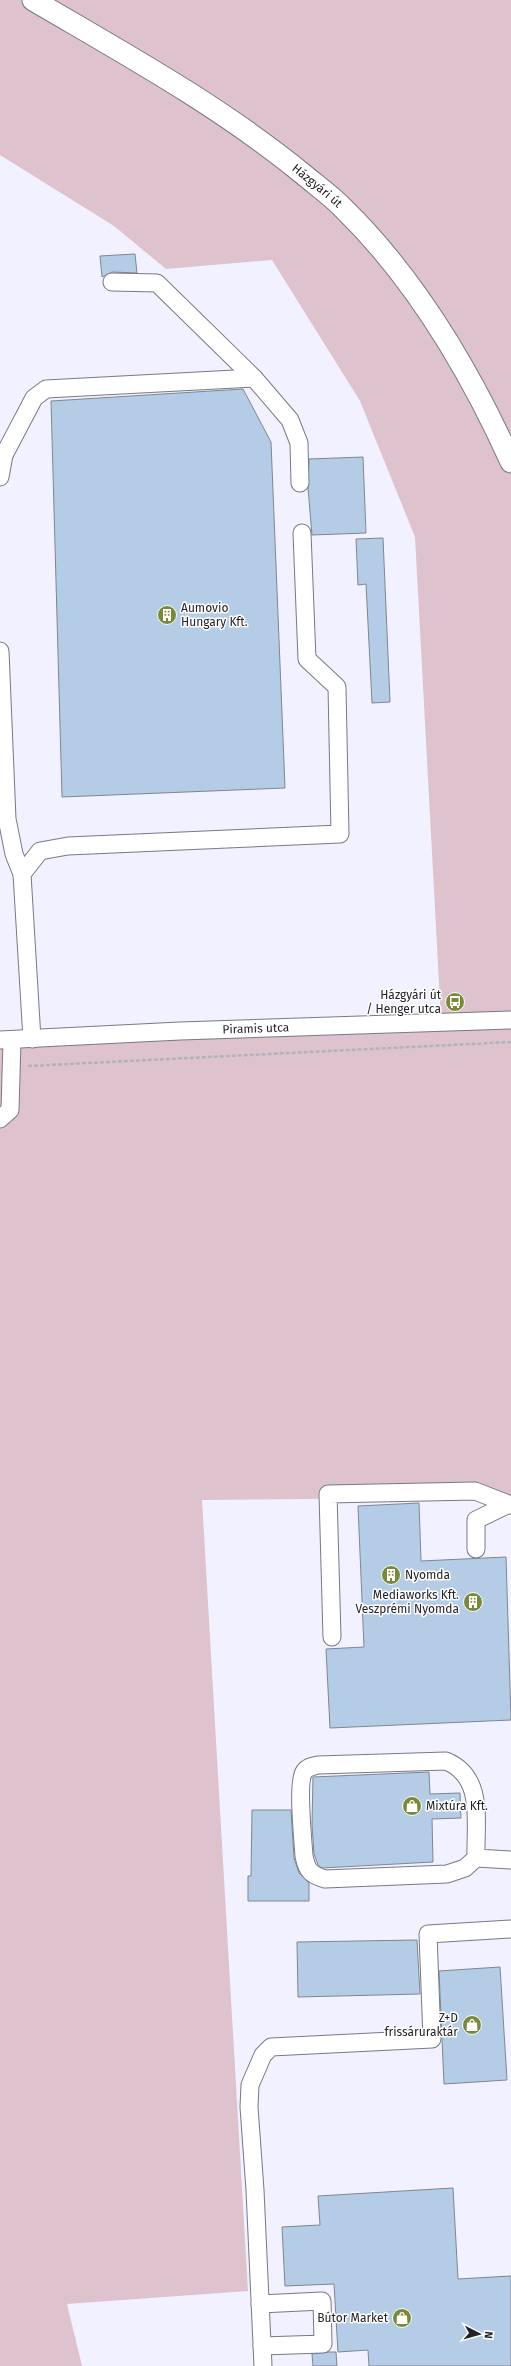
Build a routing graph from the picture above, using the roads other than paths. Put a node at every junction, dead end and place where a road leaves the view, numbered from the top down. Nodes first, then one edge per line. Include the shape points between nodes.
1 (34, 0) edge
2 (112, 282) dead end
3 (254, 378) junction
4 (511, 462) edge
5 (0, 477) edge
6 (300, 483) dead end
7 (302, 533) dead end
8 (0, 651) edge
9 (22, 874) junction
10 (511, 1020) edge
11 (32, 1039) junction
12 (6, 1040) edge
13 (0, 1119) edge
14 (509, 1505) edge
15 (476, 1549) dead end
16 (332, 1637) dead end
17 (476, 1858) junction
18 (511, 1860) edge
19 (511, 1929) edge
20 (260, 2304) junction
21 (262, 2346) junction
22 (263, 2366) edge

1 - 4 main road, Házgyári út via 227,117 342,207 389,259 427,309 463,366 493,421
2 - 3 street via 157,283
3 - 5 street via 46,389 34,398 4,455
3 - 6 street via 290,420 299,443
7 - 9 street via 306,659 337,687 340,834 68,846 40,851
8 - 9 street via 7,819 14,854
9 - 11 street
10 - 11 street, Piramis utca via 180,1031
11 - 12 street, Piramis utca
12 - 13 street via 10,1067 10,1110
14 - 15 street via 476,1520
14 - 16 street via 475,1491 328,1494
17 - 17 street via 474,1789 467,1775 455,1764 446,1761 318,1764 303,1773 301,1787 304,1856 306,1867 313,1876 325,1879 447,1874 465,1868
17 - 18 street
19 - 20 street via 428,1934 432,2039 271,2046 263,2055 250,2085 249,2106
20 - 21 street
20 - 21 street via 322,2301 323,2344
21 - 22 street

